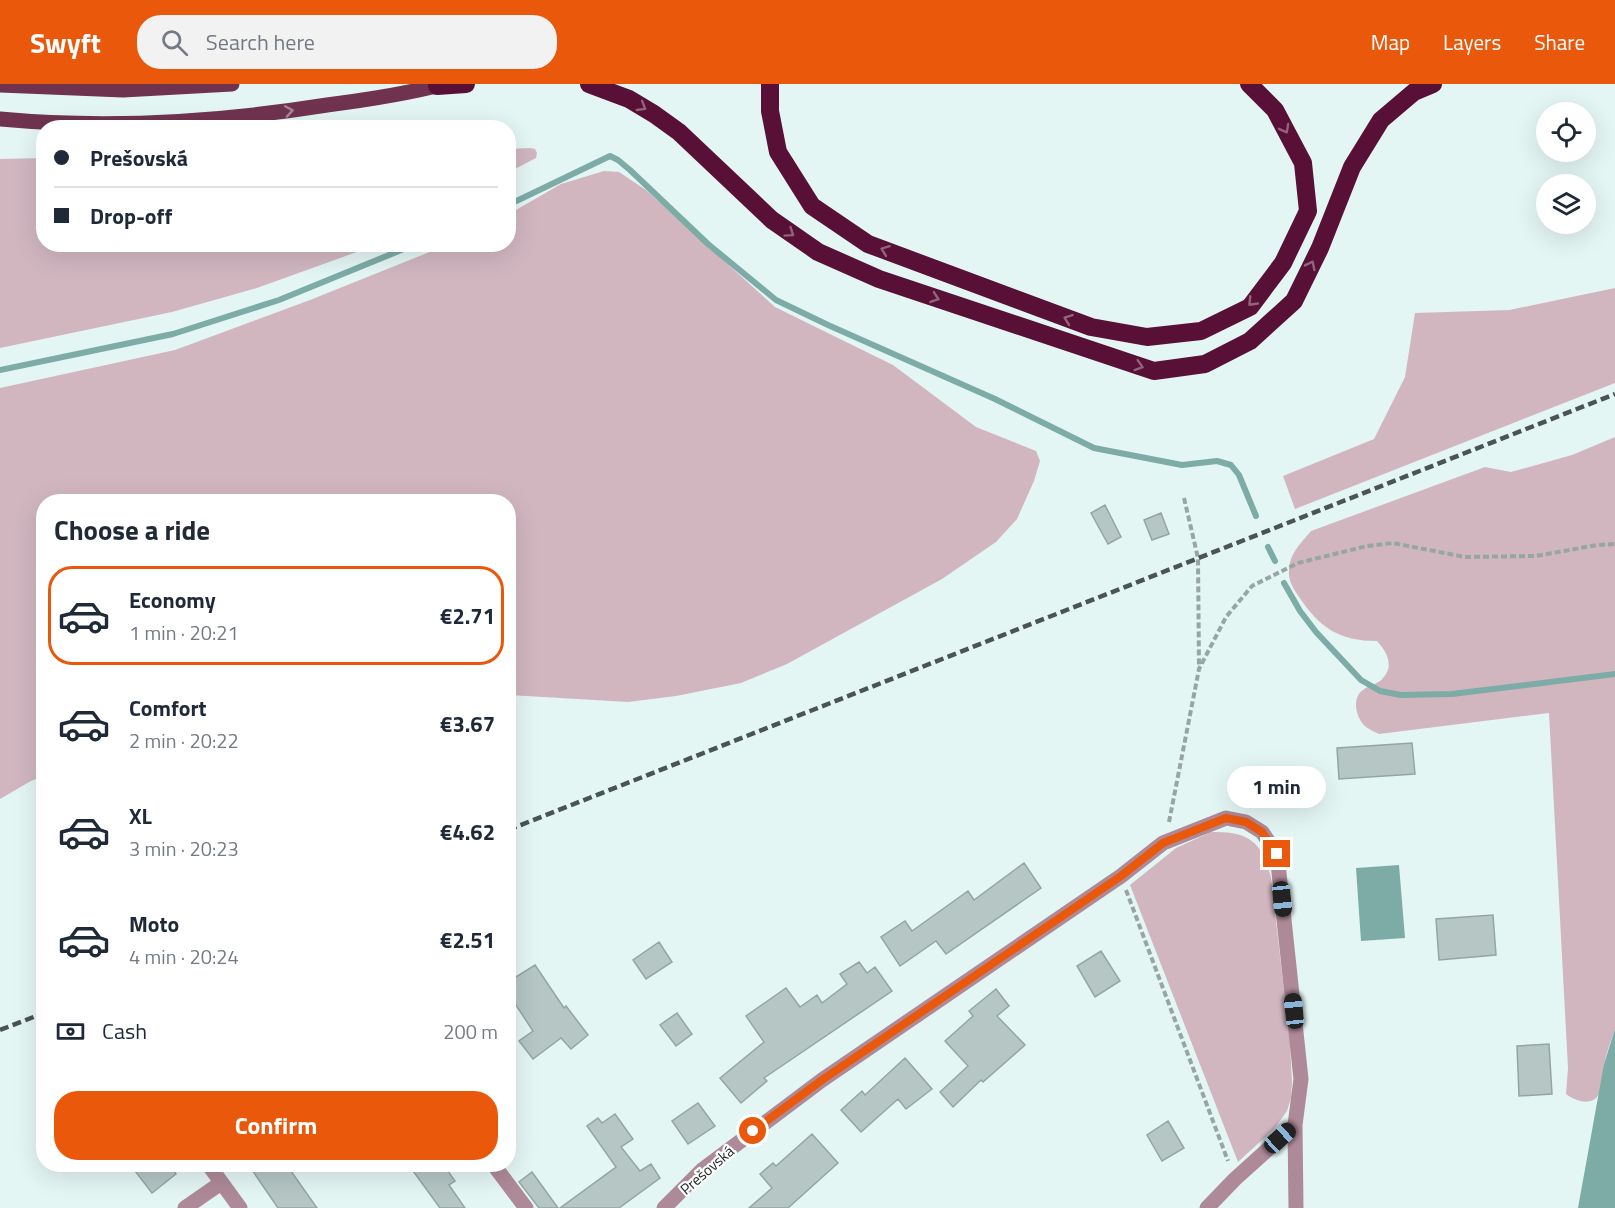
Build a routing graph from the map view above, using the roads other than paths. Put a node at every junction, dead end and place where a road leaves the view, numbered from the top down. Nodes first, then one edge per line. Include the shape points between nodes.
1 (0, 84) edge
2 (232, 84) edge
3 (466, 84) edge
4 (589, 84) edge
5 (770, 84) edge
6 (1249, 84) edge
7 (1433, 84) edge
8 (440, 85) edge
9 (0, 119) edge
10 (200, 120) edge
11 (36, 122) edge
12 (1295, 1125) junction
13 (213, 1172) edge
14 (499, 1172) edge
15 (221, 1183) junction
16 (185, 1208) edge
17 (240, 1208) edge
18 (526, 1208) edge
19 (664, 1208) edge
20 (1206, 1208) edge
21 (1296, 1208) edge

1 - 2 main road via 123,90
3 - 8 highway
4 -> 7 highway via 629,99 679,132 772,220 818,252 879,279 1154,371 1205,364 1250,341 1293,301 1320,248 1352,167 1381,120 1414,92
6 -> 5 highway via 1275,110 1303,163 1308,211 1283,263 1250,308 1201,331 1147,337 1091,327 868,244 812,206 778,152 770,111
10 -> 8 main road via 274,113
9 -> 11 main road
12 - 19 street, Prešovská via 1301,1079 1277,854 1262,832 1246,822 1226,818 1163,843 1121,876 822,1080 702,1170
12 - 20 street
12 - 21 street, Prešovská
13 - 15 street
14 - 18 street
15 - 16 street
15 - 17 street

